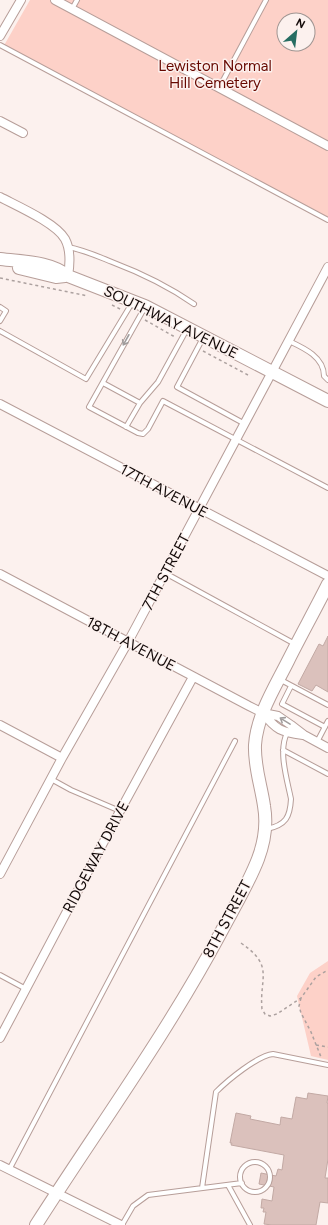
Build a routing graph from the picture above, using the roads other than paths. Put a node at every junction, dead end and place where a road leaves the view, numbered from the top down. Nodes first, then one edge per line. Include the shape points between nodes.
1 (21, 0) edge
2 (55, 0) edge
3 (77, 0) edge
4 (266, 0) edge
5 (72, 9) junction
6 (0, 36) edge
7 (0, 45) edge
8 (219, 88) junction
9 (0, 121) edge
10 (23, 134) dead end
11 (328, 146) edge
12 (0, 197) edge
13 (328, 220) edge
14 (68, 247) junction
15 (0, 259) edge
16 (0, 262) edge
17 (328, 267) edge
18 (68, 276) junction
19 (133, 300) junction
20 (194, 304) dead end
21 (145, 306) junction
22 (0, 307) edge
23 (0, 322) edge
24 (188, 327) junction
25 (0, 331) edge
26 (204, 336) junction
27 (289, 340) junction
28 (273, 371) junction
29 (328, 380) edge
30 (103, 383) junction
31 (328, 401) edge
32 (140, 403) junction
33 (0, 404) edge
34 (245, 424) junction
35 (126, 427) junction
36 (236, 439) junction
37 (328, 488) edge
38 (200, 510) junction
39 (165, 573) junction
40 (0, 574) edge
41 (328, 576) edge
42 (328, 584) edge
43 (128, 642) junction
44 (296, 645) junction
45 (193, 677) junction
46 (279, 679) junction
47 (291, 686) junction
48 (328, 705) edge
49 (263, 713) junction
50 (328, 721) edge
51 (0, 725) edge
52 (325, 727) junction
53 (287, 733) junction
54 (304, 735) junction
55 (235, 741) dead end
56 (317, 742) junction
57 (328, 748) edge
58 (283, 750) junction
59 (62, 758) junction
60 (328, 774) edge
61 (51, 779) junction
62 (120, 811) junction
63 (265, 830) junction
64 (0, 874) edge
65 (0, 975) edge
66 (26, 989) junction
67 (0, 1038) edge
68 (328, 1065) edge
69 (0, 1165) edge
70 (10, 1170) junction
71 (242, 1183) junction
72 (228, 1185) junction
73 (202, 1188) junction
74 (56, 1193) junction
75 (36, 1225) edge
76 (122, 1225) edge
77 (250, 1225) edge

1 - 6 street
2 - 5 street
3 - 5 lane
4 - 8 lane
5 - 8 street
7 - 13 lane
8 - 11 street
9 - 10 street
12 - 14 street via 53,227 65,239
14 - 18 street
14 - 20 lane via 84,250 139,272
15 - 18 main road, SOUTHWAY AVENUE via 42,264 61,270
16 - 18 main road, SOUTHWAY AVENUE via 56,277
17 - 27 street, 7TH STREET
18 - 19 main road, SOUTHWAY AVENUE
19 - 21 main road, SOUTHWAY AVENUE
19 - 25 lane via 86,380
21 - 24 main road, SOUTHWAY AVENUE
21 -> 30 lane
22 - 23 lane via 6,311
24 - 26 main road, SOUTHWAY AVENUE
24 - 32 lane via 158,382
26 - 28 main road, SOUTHWAY AVENUE
26 - 34 lane via 177,387
27 - 28 street, 7TH STREET
27 - 29 lane via 316,356
28 - 31 main road, SOUTHWAY AVENUE
28 - 34 street, 7TH STREET
30 - 32 lane
30 - 35 lane via 89,407
32 - 35 lane
33 - 38 street, 17TH AVENUE
34 - 36 street, 7TH STREET
35 - 36 lane via 143,434 163,401
36 - 37 lane
36 - 38 street, 7TH STREET
38 - 39 street, 7TH STREET
38 - 41 street, 17TH AVENUE
39 - 43 street, 7TH STREET
39 - 44 lane
40 - 43 street, 18TH AVENUE
42 - 44 main road, 8TH STREET
43 - 45 street, 18TH AVENUE
43 - 59 street, 7TH STREET
44 - 46 main road, 8TH STREET
45 - 49 street, 18TH AVENUE
45 - 62 street, RIDGEWAY DRIVE
46 - 47 lane
46 - 49 main road, 8TH STREET
47 - 48 lane
47 - 52 lane via 282,704
49 - 53 street, 18TH AVENUE via 274,727
54 -> 49 street, 18TH AVENUE via 278,716
49 - 63 main road, 8TH STREET via 255,753 264,805
50 - 52 lane
51 - 59 street
52 - 56 lane
53 - 54 street, 18TH AVENUE
53 - 58 lane
54 - 56 street, 18TH AVENUE
55 - 70 lane
56 - 57 street, 18TH AVENUE
58 - 60 lane
58 - 63 lane via 290,806 285,822
59 - 61 street, 7TH STREET
61 - 62 lane
61 - 64 street, 7TH STREET
62 - 66 street, RIDGEWAY DRIVE
63 - 74 main road, 8TH STREET via 254,868 202,968
65 - 66 lane
66 - 67 street, RIDGEWAY DRIVE
68 - 73 lane via 273,1054 266,1055 227,1081 216,1092
69 - 70 street
70 - 74 street
71 - 71 lane via 249,1191 261,1191 269,1184 269,1172 259,1163 249,1164 242,1172
71 - 72 lane
72 - 73 lane
72 - 77 lane
73 - 76 lane via 148,1195 133,1206
74 - 75 main road, 8TH STREET
74 - 76 street

